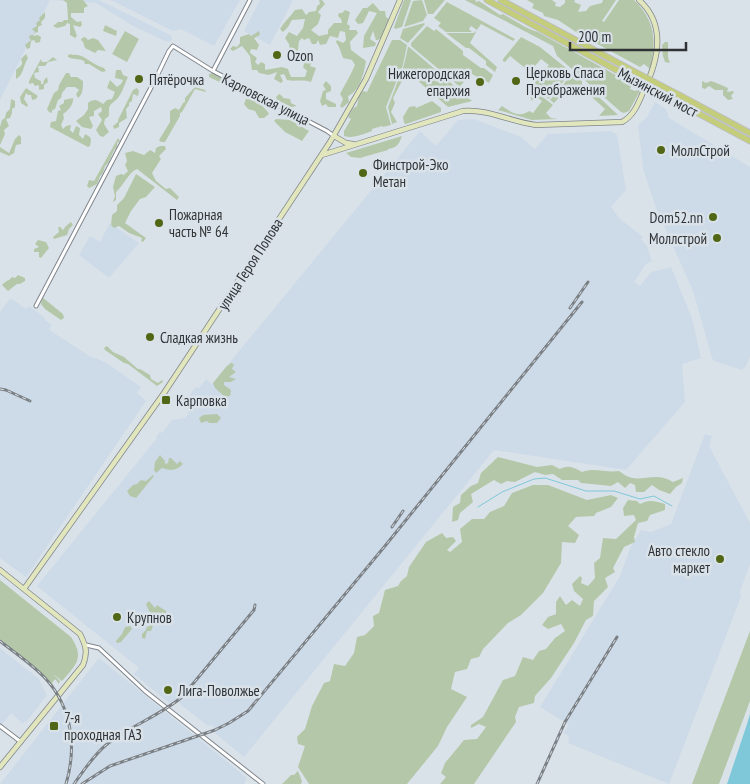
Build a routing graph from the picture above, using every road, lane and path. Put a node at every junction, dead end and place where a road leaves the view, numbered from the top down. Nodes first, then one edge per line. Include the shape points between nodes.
1 (250, 0) edge
2 (400, 0) edge
3 (487, 0) edge
4 (501, 0) edge
5 (640, 0) edge
6 (214, 71) junction
7 (750, 134) edge
8 (334, 136) junction
9 (750, 141) edge
10 (354, 144) junction
11 (322, 154) junction
12 (36, 306) dead end
13 (0, 570) edge
14 (24, 589) junction
15 (86, 645) junction
16 (0, 726) edge
17 (21, 742) junction
18 (0, 767) edge
19 (263, 784) edge

1 - 6 street
2 - 8 street, улица Героя Попова via 366,79
3 - 9 main road, Мызинский мост, bridge
4 - 7 main road, Мызинский мост, bridge
5 - 10 street via 656,28 657,56 640,100 633,113 622,122 536,126 490,113 463,110
6 - 8 street, Карповская улица
6 - 12 street, Карповская улица via 173,46 168,51
8 - 10 street
8 - 11 street, улица Героя Попова
10 - 11 street
11 - 14 street, улица Героя Попова via 164,393
13 - 14 street
14 - 15 street via 80,634
15 - 17 street via 83,665
15 - 19 street via 99,648 145,690
16 - 17 street
17 - 18 street

